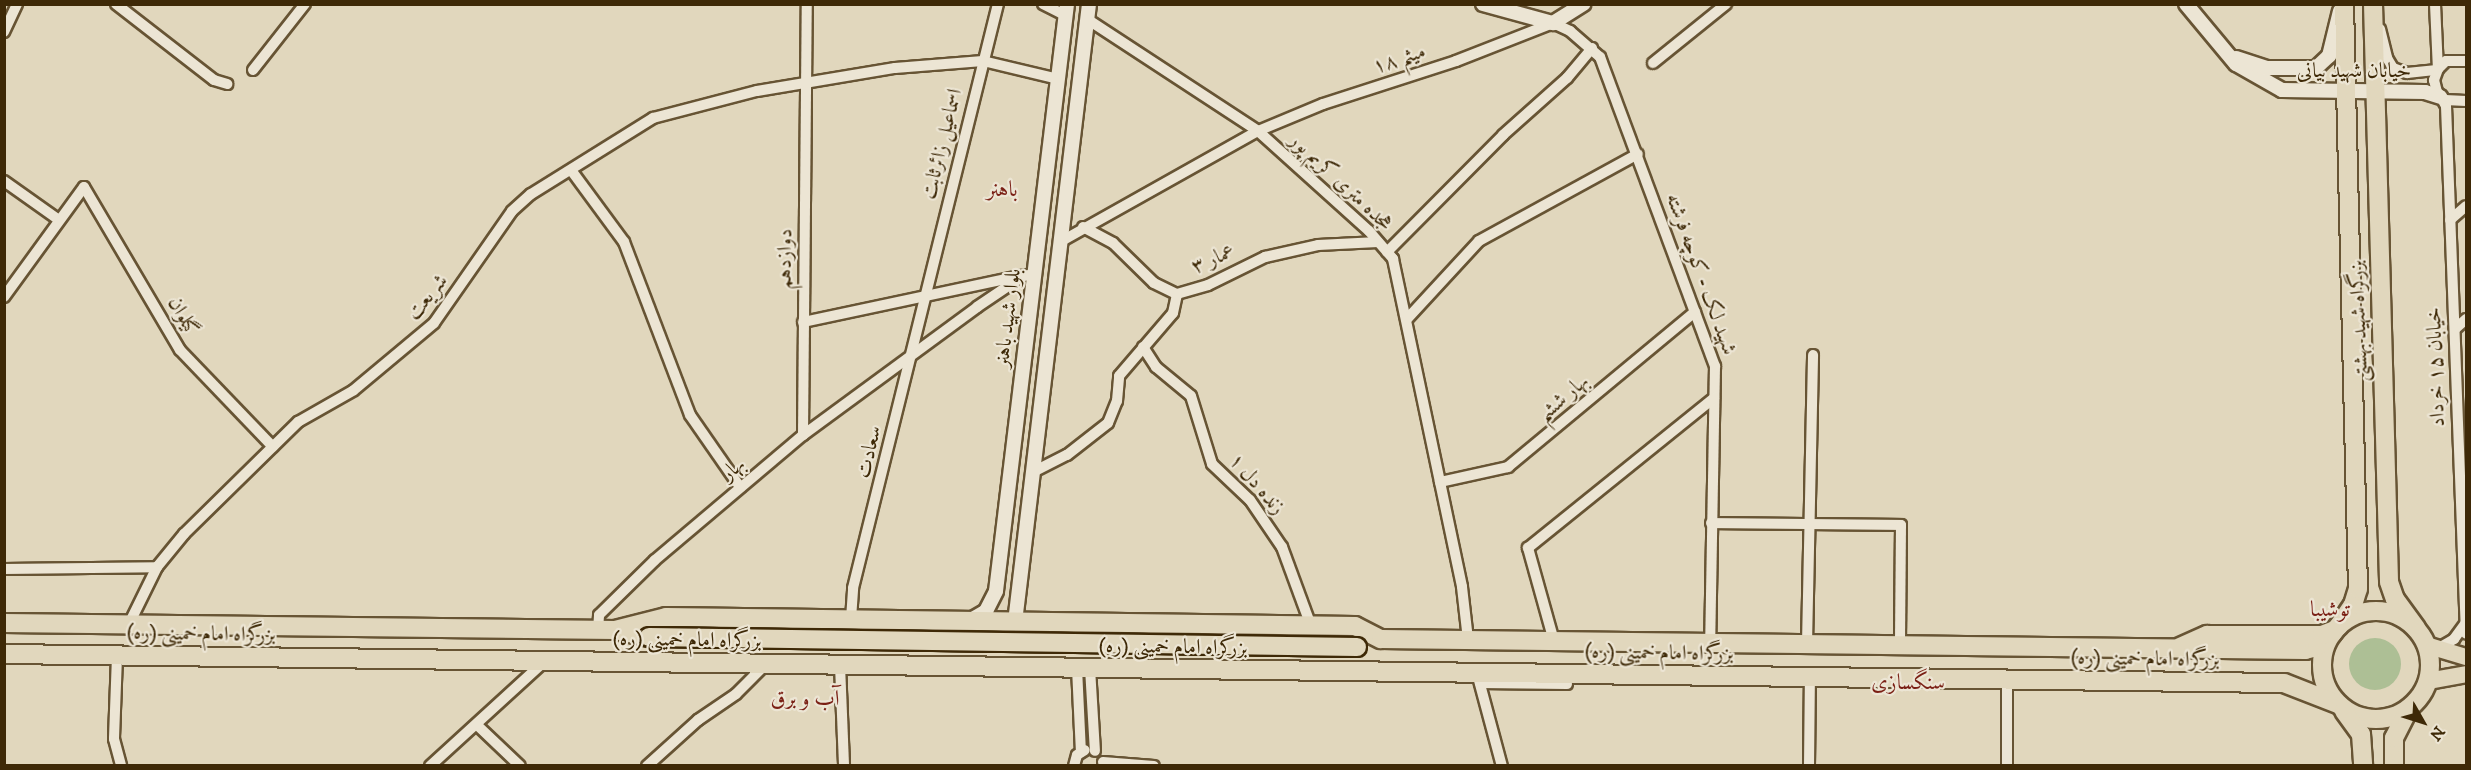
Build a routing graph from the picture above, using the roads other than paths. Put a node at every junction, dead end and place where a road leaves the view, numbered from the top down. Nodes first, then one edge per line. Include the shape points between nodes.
1 (17, 4) edge
2 (116, 4) edge
3 (304, 4) edge
4 (807, 4) edge
5 (998, 4) edge
6 (1043, 4) edge
7 (1483, 4) edge
8 (1583, 4) edge
9 (1726, 4) edge
10 (2186, 4) edge
11 (2343, 4) edge
12 (2374, 4) edge
13 (2435, 4) edge
14 (1066, 10) edge
15 (1088, 12) edge
16 (1553, 23) junction
17 (4, 32) edge
18 (1592, 48) junction
19 (2226, 54) junction
20 (983, 61) junction
21 (2466, 61) edge
22 (1653, 63) dead end
23 (253, 70) dead end
24 (2437, 70) junction
25 (1058, 79) junction
26 (809, 83) junction
27 (227, 84) dead end
28 (2346, 93) junction
29 (2375, 93) junction
30 (2441, 98) junction
31 (2466, 102) edge
32 (1258, 131) junction
33 (2447, 132) junction
34 (1638, 154) junction
35 (571, 170) junction
36 (4, 181) edge
37 (2466, 206) edge
38 (59, 220) junction
39 (2450, 220) junction
40 (1083, 226) junction
41 (1060, 242) junction
42 (1378, 242) junction
43 (1386, 252) junction
44 (1029, 275) junction
45 (927, 294) junction
46 (1177, 294) junction
47 (4, 297) edge
48 (1695, 312) junction
49 (1407, 319) junction
50 (2466, 319) edge
51 (803, 322) junction
52 (2455, 329) junction
53 (1143, 347) junction
54 (912, 354) junction
55 (1813, 355) dead end
56 (1714, 398) junction
57 (1019, 403) junction
58 (1041, 406) junction
59 (803, 435) junction
60 (2463, 437) edge
61 (273, 447) junction
62 (1011, 468) junction
63 (1033, 472) junction
64 (1440, 482) junction
65 (740, 487) junction
66 (1711, 524) junction
67 (1810, 525) junction
68 (2465, 556) edge
69 (157, 567) junction
70 (4, 569) edge
71 (851, 620) junction
72 (874, 620) junction
73 (966, 621) junction
74 (2466, 621) edge
75 (1015, 622) junction
76 (4, 623) edge
77 (129, 624) junction
78 (1311, 626) junction
79 (2416, 628) junction
80 (2336, 629) junction
81 (607, 630) junction
82 (2466, 634) edge
83 (1381, 639) junction
84 (1468, 640) junction
85 (1554, 641) junction
86 (1710, 643) junction
87 (1807, 644) junction
88 (1900, 645) junction
89 (2430, 647) junction
90 (4, 654) edge
91 (117, 656) junction
92 (545, 661) junction
93 (766, 664) junction
94 (840, 665) junction
95 (872, 665) junction
96 (982, 667) junction
97 (1035, 667) junction
98 (1083, 668) junction
99 (2466, 670) edge
100 (1810, 677) junction
101 (1479, 678) junction
102 (2007, 680) junction
103 (2429, 680) junction
104 (1567, 684) dead end
105 (2338, 704) junction
106 (2410, 707) junction
107 (477, 725) junction
108 (1095, 751) junction
109 (1081, 752) junction
110 (1103, 764) edge
111 (1122, 764) edge
112 (119, 765) edge
113 (430, 765) edge
114 (520, 765) edge
115 (647, 765) edge
116 (844, 765) edge
117 (1074, 765) edge
118 (1154, 765) edge
119 (1502, 765) edge
120 (1809, 765) edge
121 (2007, 765) edge
122 (2363, 765) edge
123 (2394, 765) edge

1 - 17 street
2 - 27 street via 214,80
3 - 23 street
4 - 26 street, دوازدهم
5 - 20 street, اسماعیل زائرثابت
6 - 14 street
7 - 16 street
8 - 16 street
9 - 22 street
10 - 19 street
11 - 19 street, خیابان شهید بیانی via 2329,56 2316,68 2267,68
11 - 28 highway, بزرگراه شهید بهشتی
12 - 24 street, خیابان شهید بیانی via 2391,66 2407,73
12 - 29 highway, بزرگراه شهید بهشتی
13 - 24 street, خیابان ۱۵ خرداد
14 - 25 street, بلوار شهید باهنر
15 - 32 street, هجده متری کریم پور
15 - 41 street, بلوار شهید باهنر
16 - 18 street, شهید لک - کوچه فرشته
16 - 32 street, میثم ۱۸ via 1456,61 1323,104
18 - 34 street, شهید لک - کوچه فرشته via 1613,88
18 - 43 street via 1567,78
19 - 28 street, خیابان شهید بیانی via 2248,74 2282,90
20 - 25 street, شریعت
20 - 26 street, شریعت via 894,68
20 - 45 street, اسماعیل زائرثابت
21 - 24 street via 2449,60
24 - 30 street, خیابان ۱۵ خرداد via 2434,83
25 - 44 street, بلوار شهید باهنر
26 - 35 street, شریعت via 757,91 653,118
26 - 51 street, دوازدهم
28 - 29 street, خیابان شهید بیانی
28 - 80 highway, بزرگراه شهید بهشتی via 2358,589 2355,602
29 - 30 street, خیابان شهید بیانی via 2425,92
29 - 79 highway, بزرگراه شهید بهشتی via 2389,582 2393,596
30 - 31 street via 2453,103
30 - 33 street, خیابان ۱۵ خرداد
31 - 33 street
32 - 40 street, میثم ۱۸
32 - 42 street, هجده متری کریم پور
33 - 39 street, خیابان ۱۵ خرداد
34 - 48 street, شهید لک - کوچه فرشته
34 - 49 street via 1479,241
35 - 61 street, شریعت via 531,194 513,212 434,323 354,390 298,422
35 - 65 street via 624,242 690,415
36 - 38 street
37 - 39 street
38 - 47 street
38 - 61 street, گیلوان via 84,187 180,350
39 - 52 street, خیابان ۱۵ خرداد
40 - 41 street, میثم ۱۸
40 - 46 street, عمار ۳ via 1113,243 1154,283
41 - 58 street, بلوار شهید باهنر
42 - 43 street, هجده متری کریم پور
42 - 46 street, عمار ۳ via 1318,245 1265,257 1208,285
43 - 49 street, هجده متری کریم پور via 1400,280
44 - 45 street
44 - 54 street, بهار
44 - 57 street, بلوار شهید باهنر
45 - 51 street
45 - 54 street, سعادت
46 - 53 street via 1173,313
48 - 56 street, شهید لک - کوچه فرشته via 1715,366
48 - 64 street, بهار ششم via 1508,466
49 - 64 street, هجده متری کریم پور
50 - 52 street
51 - 59 street, دوازدهم
52 - 60 street, خیابان ۱۵ خرداد
53 - 63 street via 1119,376 1117,401 1108,423 1067,455
53 - 78 street, زنده دل ۱ via 1156,367 1191,396 1212,464 1250,500 1282,547
54 - 59 street, بهار
54 - 71 street, سعادت via 853,588
55 - 67 street
56 - 66 street, شهید لک - کوچه فرشته
56 - 85 street via 1528,548
57 - 58 street
57 - 62 street, بلوار شهید باهنر
58 - 63 street, بلوار شهید باهنر
59 - 65 street, بهار
60 - 68 street, خیابان ۱۵ خرداد
61 - 69 street, شریعت via 184,534
62 - 63 street
62 - 73 street, بلوار شهید باهنر via 995,596 984,613
63 - 75 street, بلوار شهید باهنر
64 - 84 street, هجده متری کریم پور via 1462,587
65 - 81 street, بهار via 599,615
66 - 67 street
66 - 86 street, شهید لک - کوچه فرشته
67 - 87 street
67 - 88 street via 1901,525
68 - 74 street, خیابان ۱۵ خرداد
69 - 70 street
69 - 77 street, شریعت
71 - 72 highway, بزرگراه امام خمینی (ره)
71 - 81 highway, بزرگراه امام خمینی (ره) via 663,617
72 - 73 highway, بزرگراه امام خمینی (ره)
72 - 95 highway via 866,639
73 - 75 highway, بزرگراه امام خمینی (ره)
74 - 82 street, خیابان ۱۵ خرداد
74 - 89 street via 2454,639
75 - 78 highway, بزرگراه امام خمینی (ره)
75 - 96 highway via 1009,650 997,662
75 - 97 highway
76 - 77 highway, بزرگراه امام خمینی (ره)
77 - 81 highway, بزرگراه امام خمینی (ره)
78 - 83 highway, بزرگراه امام خمینی (ره) via 1355,626
79 - 80 highway via 2397,615 2377,611 2357,614
79 - 89 highway
80 - 88 highway, بزرگراه امام خمینی (ره) via 2322,634 2206,635 2178,649
80 - 105 highway via 2323,653 2322,669 2326,686
81 - 83 highway, بزرگراه امام خمینی (ره), bridge via 649,637 1357,647 1370,647
83 - 84 highway, بزرگراه امام خمینی (ره)
84 - 85 highway, بزرگراه امام خمینی (ره)
85 - 86 highway, بزرگراه امام خمینی (ره)
86 - 87 highway, بزرگراه امام خمینی (ره)
87 - 88 highway, بزرگراه امام خمینی (ره)
89 - 99 main road
89 - 103 highway
90 - 91 highway, بزرگراه امام خمینی (ره)
91 - 92 highway, بزرگراه امام خمینی (ره)
91 - 112 street via 114,739
92 - 93 highway, بزرگراه امام خمینی (ره)
92 - 107 street
93 - 94 highway, بزرگراه امام خمینی (ره)
93 - 115 street via 736,694 698,720
94 - 95 highway, بزرگراه امام خمینی (ره)
94 - 116 street
95 - 96 highway, بزرگراه امام خمینی (ره)
96 - 97 highway, بزرگراه امام خمینی (ره)
97 - 98 highway, بزرگراه امام خمینی (ره)
98 - 101 highway, بزرگراه امام خمینی (ره)
98 - 108 street
98 - 109 street
99 - 103 main road
100 - 101 highway, بزرگراه امام خمینی (ره)
100 - 102 highway, بزرگراه امام خمینی (ره)
100 - 120 street
101 - 104 street
101 - 119 street
102 - 105 highway, بزرگراه امام خمینی (ره) via 2284,683
102 - 121 street
103 - 106 highway
105 - 106 highway via 2357,716 2375,719 2395,716
105 - 122 highway via 2359,731
106 - 123 highway via 2394,736
107 - 113 street
107 - 114 street
108 - 109 street
108 - 110 street
109 - 117 street
110 - 111 street
111 - 118 street

